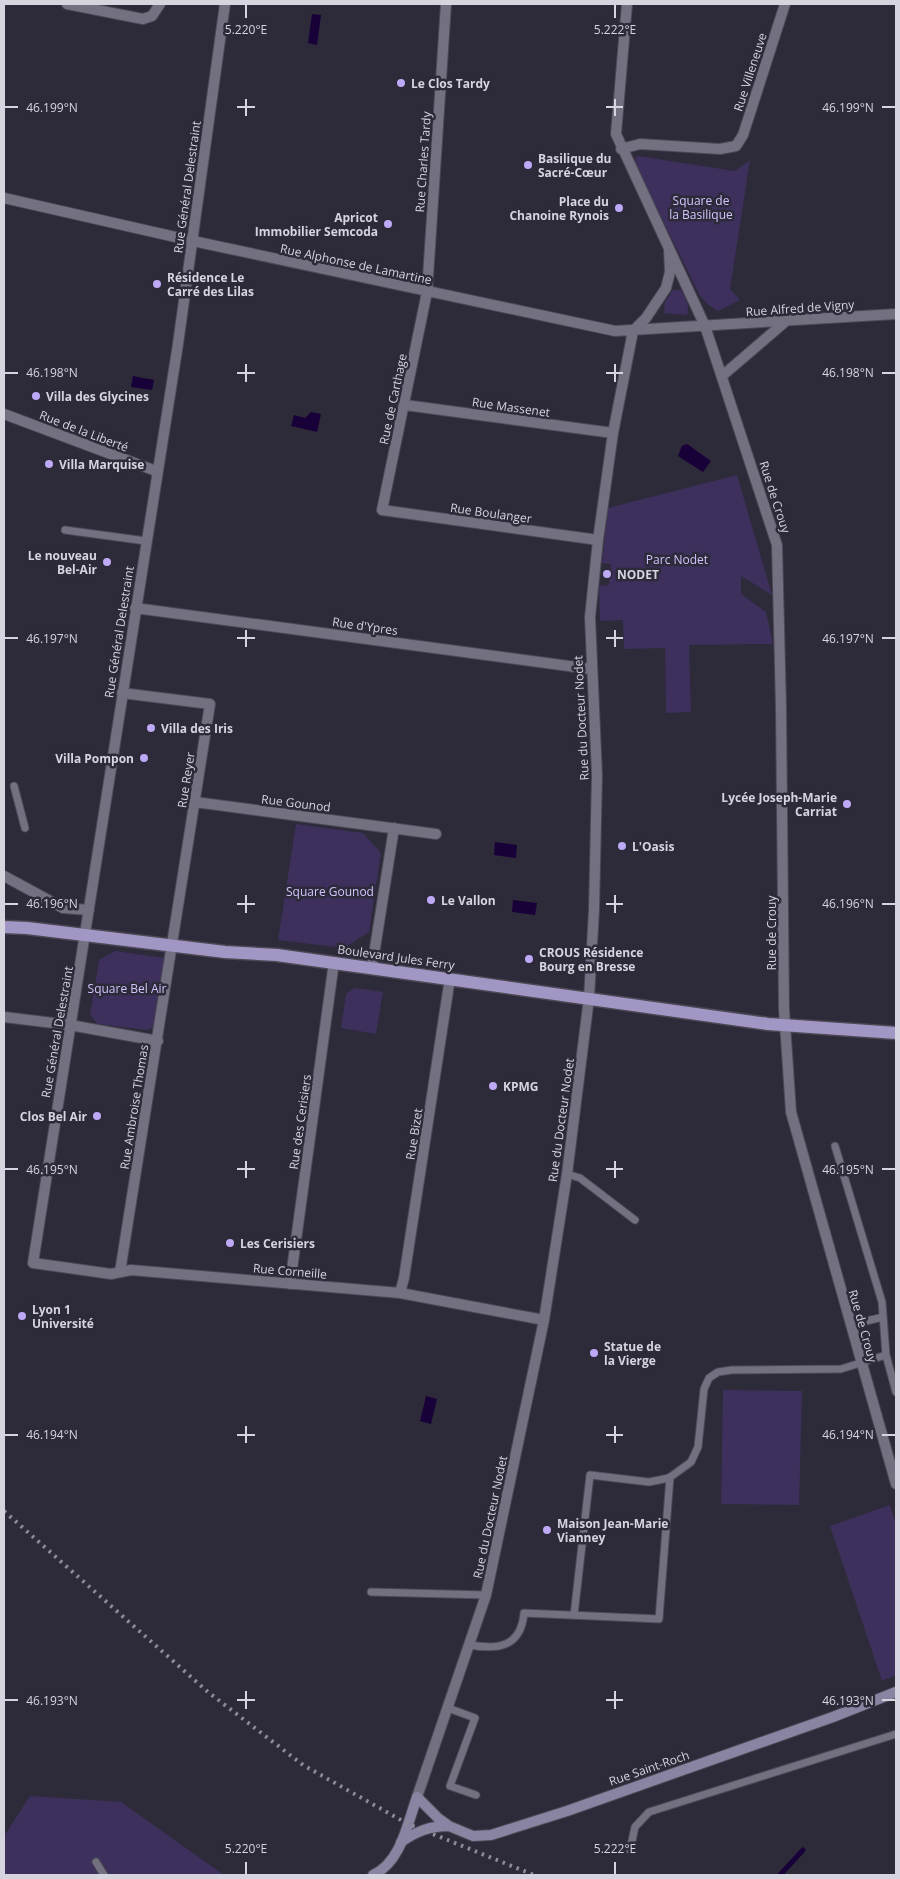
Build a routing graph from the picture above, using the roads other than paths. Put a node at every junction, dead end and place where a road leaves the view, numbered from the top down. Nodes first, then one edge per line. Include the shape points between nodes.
1 (67, 4) edge
2 (160, 4) edge
3 (225, 4) edge
4 (446, 4) edge
5 (627, 4) edge
6 (785, 4) edge
7 (622, 149) junction
8 (4, 198) edge
9 (193, 241) junction
10 (669, 250) junction
11 (427, 292) junction
12 (896, 314) edge
13 (785, 322) junction
14 (705, 326) junction
15 (633, 331) junction
16 (722, 376) junction
17 (404, 405) junction
18 (4, 414) edge
19 (613, 433) junction
20 (156, 471) junction
21 (382, 510) joint
22 (65, 530) dead end
23 (598, 540) junction
24 (146, 541) junction
25 (135, 608) junction
26 (591, 669) junction
27 (122, 692) junction
28 (14, 786) dead end
29 (195, 802) junction
30 (25, 828) dead end
31 (394, 828) junction
32 (436, 834) dead end
33 (4, 876) edge
34 (89, 910) junction
35 (4, 927) edge
36 (86, 934) junction
37 (173, 946) junction
38 (334, 962) junction
39 (372, 967) junction
40 (450, 978) junction
41 (589, 998) junction
42 (4, 1017) edge
43 (784, 1024) junction
44 (70, 1025) junction
45 (896, 1034) edge
46 (158, 1040) junction
47 (835, 1146) dead end
48 (567, 1174) junction
49 (635, 1220) dead end
50 (32, 1263) joint
51 (120, 1272) junction
52 (290, 1284) junction
53 (400, 1293) junction
54 (883, 1317) junction
55 (544, 1320) junction
56 (850, 1325) junction
57 (886, 1355) junction
58 (861, 1362) junction
59 (896, 1392) edge
60 (670, 1477) junction
61 (896, 1484) edge
62 (371, 1592) dead end
63 (486, 1595) junction
64 (574, 1616) junction
65 (470, 1646) junction
66 (896, 1692) edge
67 (448, 1708) junction
68 (896, 1734) edge
69 (476, 1795) dead end
70 (417, 1797) junction
71 (450, 1826) junction
72 (401, 1842) junction
73 (630, 1850) dead end
74 (96, 1862) dead end
75 (380, 1874) edge
76 (104, 1875) edge

1 - 2 street via 143,18 152,16
3 - 9 street, Rue Général Delestraint
4 - 11 street, Rue Charles Tardy
5 - 7 street, Rue de Crouy via 616,134
6 - 7 street, Rue Villeneuve via 743,135 736,146 720,149 640,144
7 - 10 street, Rue de Crouy
8 - 9 street, Rue Alphonse de Lamartine
9 - 11 street, Rue Alphonse de Lamartine
9 - 20 street, Rue Général Delestraint
10 - 14 street, Rue de Crouy
10 - 15 street via 670,272 666,288
11 - 15 street, Rue Alphonse de Lamartine via 602,329
11 - 17 street, Rue de Carthage
12 - 13 street, Rue Alfred de Vigny
13 - 14 street, Rue Alfred de Vigny
13 - 16 street
14 - 15 street, Rue Alphonse de Lamartine
14 - 16 street, Rue de Crouy
15 - 19 street, Rue du Docteur Nodet
16 - 43 street, Rue de Crouy via 777,545
17 - 19 street, Rue Massenet
17 - 21 street, Rue de Carthage
18 - 20 street, Rue de la Liberté
19 - 23 street, Rue du Docteur Nodet
20 - 24 street, Rue Général Delestraint
21 - 23 street, Rue Boulanger
22 - 24 lane
23 - 26 street, Rue du Docteur Nodet via 590,617
24 - 25 street, Rue Général Delestraint
25 - 26 street, Rue d'Ypres
25 - 27 street, Rue Général Delestraint
26 - 41 street, Rue du Docteur Nodet via 597,775
27 - 29 street, Rue Reyer via 210,704
27 - 34 street, Rue Général Delestraint
28 - 30 lane
29 - 31 street, Rue Gounod
29 - 37 street, Rue Reyer
31 - 32 street, Rue Gounod
31 - 39 street
33 - 34 street via 63,908
34 - 36 street, Rue Général Delestraint
35 - 36 main road, Boulevard Jules Ferry
36 - 37 main road, Boulevard Jules Ferry
36 - 44 street, Rue Général Delestraint
37 - 38 main road, Boulevard Jules Ferry
37 - 46 street, Rue Ambroise Thomas
38 - 39 main road, Boulevard Jules Ferry
38 - 52 street, Rue des Cerisiers
39 - 40 main road, Boulevard Jules Ferry
40 - 41 main road, Boulevard Jules Ferry
40 - 53 street, Rue Bizet
41 - 43 main road, Boulevard Jules Ferry via 660,1010
41 - 48 street, Rue du Docteur Nodet
42 - 44 street
43 - 45 main road, Boulevard Jules Ferry
43 - 56 street, Rue de Crouy via 791,1112
44 - 46 street
44 - 50 street, Rue Général Delestraint
46 - 51 street, Rue Ambroise Thomas
47 - 54 lane via 882,1302
48 - 49 lane via 580,1178
48 - 55 street, Rue du Docteur Nodet
50 - 51 street, Rue Corneille via 111,1274
51 - 52 street, Rue Corneille via 131,1270
52 - 53 street, Rue Corneille
53 - 55 street, Rue Corneille
54 - 56 lane
54 - 57 lane
55 - 63 street, Rue du Docteur Nodet
56 - 58 street, Rue de Crouy
57 - 58 lane
57 - 59 lane
58 - 60 lane via 841,1369 718,1372 709,1378 704,1389 696,1455
58 - 61 street, Rue de Crouy
60 - 64 lane via 650,1482 590,1475
60 - 64 lane via 659,1620
62 - 63 lane
63 - 65 street, Rue du Docteur Nodet
64 - 65 lane via 524,1613 518,1634 506,1644 490,1648
65 - 67 street, Rue du Docteur Nodet
66 - 71 street, Rue Saint-Roch via 567,1811 491,1835 473,1836
67 - 69 lane via 475,1718 450,1786
67 - 70 street, Rue du Docteur Nodet
68 - 73 lane via 649,1812 635,1827
70 - 71 street, Rue Saint-Roch
70 - 72 street, Rue du Docteur Nodet
71 - 72 street via 420,1830
72 - 75 street, Rue du Docteur Nodet
74 - 76 lane

